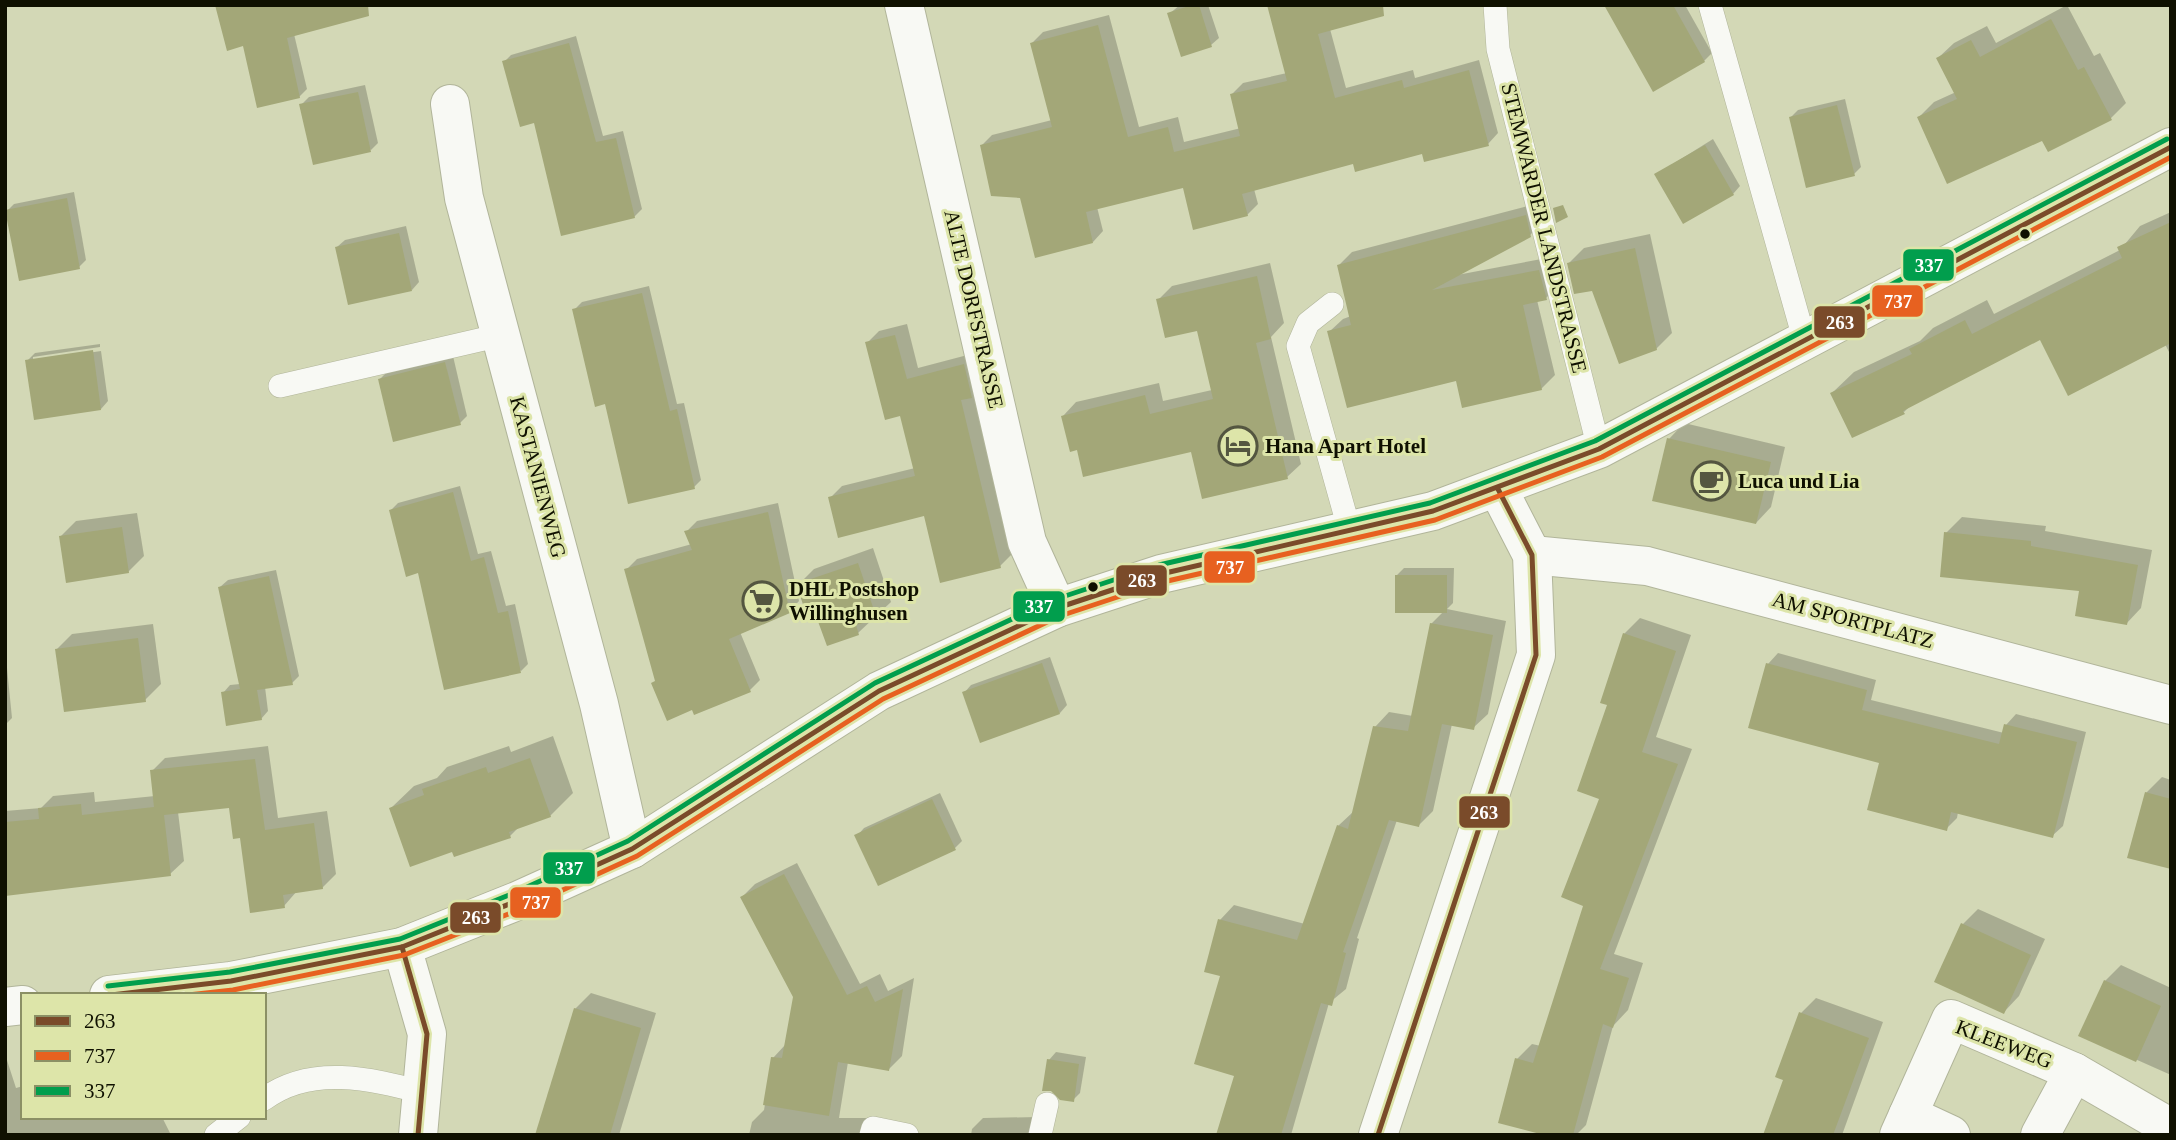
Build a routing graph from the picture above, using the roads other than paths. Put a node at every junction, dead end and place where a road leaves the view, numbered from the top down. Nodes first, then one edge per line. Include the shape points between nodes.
1 (904, 5) edge
2 (1495, 5) edge
3 (1710, 5) edge
4 (450, 104) dead end
5 (2171, 147) edge
6 (1332, 304) dead end
7 (501, 335) junction
8 (1805, 342) junction
9 (279, 386) dead end
10 (1599, 449) junction
11 (1498, 489) junction
12 (1350, 532) junction
13 (1532, 555) junction
14 (1057, 608) junction
15 (2171, 705) edge
16 (632, 849) junction
17 (402, 947) junction
18 (126, 993) edge
19 (2074, 1072) junction
20 (422, 1092) junction
21 (266, 1097) edge
22 (1046, 1104) dead end
23 (236, 1119) edge
24 (1904, 1125) edge
25 (2171, 1128) edge
26 (216, 1135) edge
27 (418, 1135) edge
28 (871, 1135) edge
29 (907, 1135) edge
30 (1040, 1135) edge
31 (1378, 1135) edge
32 (1951, 1135) edge
33 (2040, 1135) edge

1 - 14 street, ALTE DORFSTRASSE via 1027,542
2 - 10 lane, STEMWARDER LANDSTRASSE via 1499,49
3 - 8 lane
4 - 7 street, KASTANIENWEG via 464,198
5 - 8 street
6 - 12 lane via 1308,323 1298,346
7 - 9 lane
7 - 16 street, KASTANIENWEG via 599,704
8 - 10 street
10 - 11 street
11 - 12 street
11 - 13 street
12 - 14 street via 1173,571
13 - 15 street, AM SPORTPLATZ via 1647,566
13 - 31 street via 1536,655
14 - 16 street via 880,691
16 - 17 street
17 - 18 street via 231,981
17 - 20 street via 427,1034
19 - 24 street, KLEEWEG via 1951,1019
19 - 25 street, KLEEWEG
19 - 33 street, KLEEWEG
20 - 21 lane via 369,1078 333,1076 306,1080
20 - 27 street
22 - 30 lane
23 - 26 lane
24 - 32 street, KLEEWEG
28 - 29 lane via 873,1128

